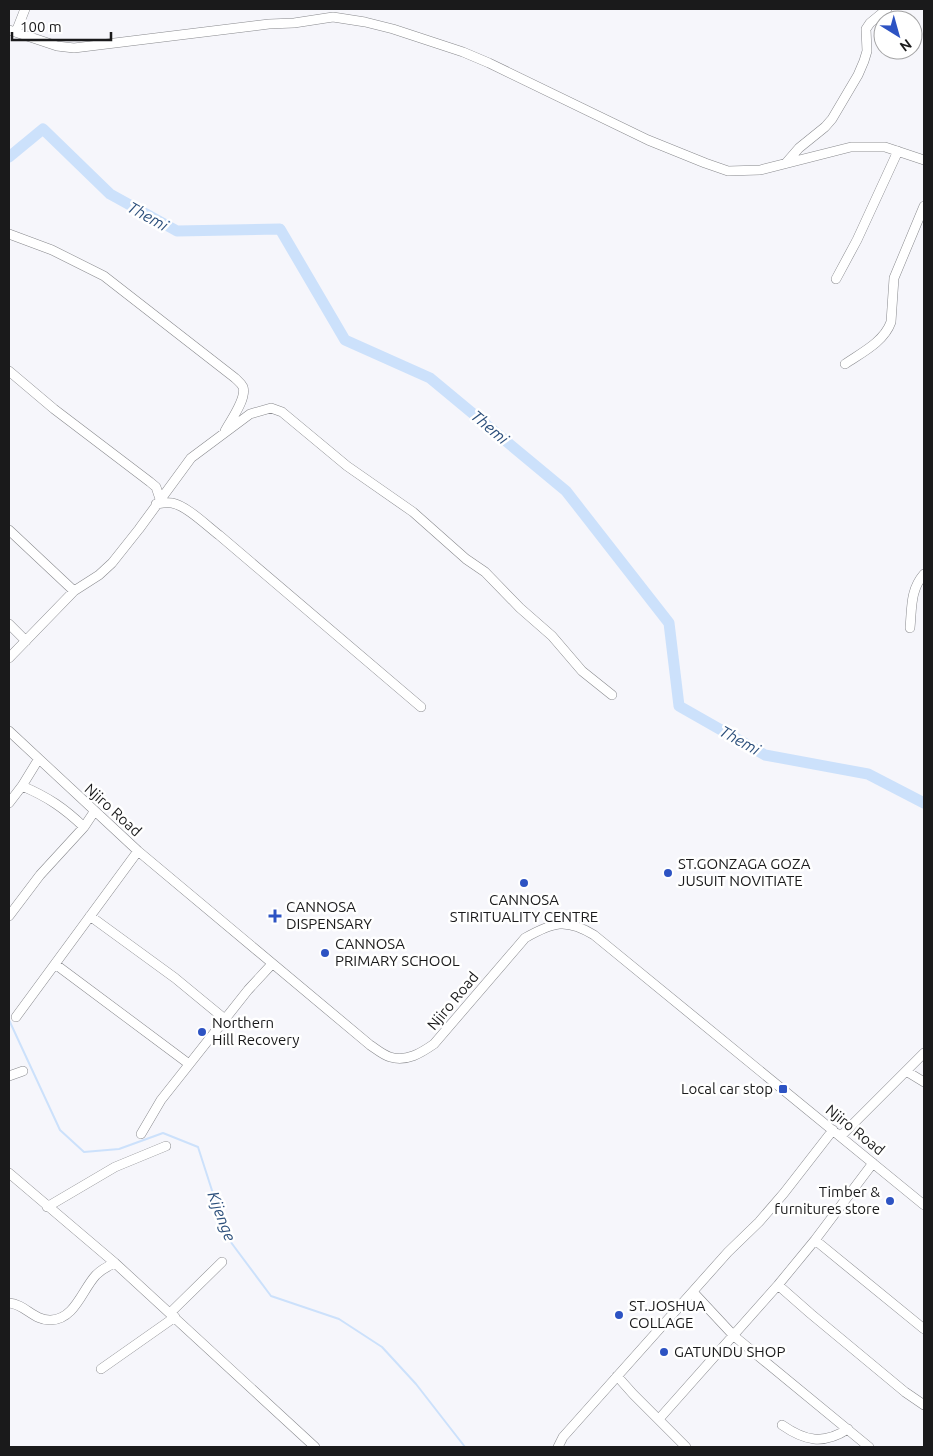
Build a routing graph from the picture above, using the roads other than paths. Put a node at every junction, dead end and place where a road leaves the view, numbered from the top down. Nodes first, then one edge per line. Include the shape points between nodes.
1 (25, 9) edge
2 (887, 9) edge
3 (12, 31) edge
4 (898, 151) junction
5 (924, 160) edge
6 (786, 164) junction
7 (924, 206) edge
8 (9, 234) edge
9 (836, 279) dead end
10 (845, 364) dead end
11 (9, 372) edge
12 (222, 436) junction
13 (158, 502) junction
14 (9, 530) edge
15 (924, 574) edge
16 (74, 591) junction
17 (9, 624) edge
18 (910, 628) dead end
19 (26, 641) junction
20 (9, 658) edge
21 (612, 695) dead end
22 (421, 707) dead end
23 (9, 731) edge
24 (38, 760) junction
25 (22, 786) junction
26 (9, 802) edge
27 (94, 812) junction
28 (84, 827) junction
29 (138, 851) junction
30 (9, 916) edge
31 (90, 916) junction
32 (55, 964) junction
33 (272, 964) junction
34 (16, 1017) dead end
35 (226, 1020) junction
36 (924, 1053) edge
37 (189, 1064) junction
38 (23, 1071) dead end
39 (906, 1071) junction
40 (9, 1076) edge
41 (924, 1082) edge
42 (837, 1133) junction
43 (141, 1134) dead end
44 (166, 1146) dead end
45 (873, 1163) junction
46 (9, 1173) edge
47 (924, 1205) edge
48 (47, 1207) junction
49 (815, 1240) junction
50 (222, 1262) dead end
51 (115, 1263) junction
52 (778, 1285) junction
53 (694, 1292) junction
54 (9, 1303) edge
55 (172, 1315) junction
56 (924, 1329) edge
57 (734, 1336) junction
58 (101, 1369) dead end
59 (617, 1376) junction
60 (924, 1405) edge
61 (659, 1419) junction
62 (782, 1425) dead end
63 (848, 1429) junction
64 (315, 1447) edge
65 (558, 1447) edge
66 (686, 1447) edge
67 (869, 1447) edge

1 - 3 street
2 - 6 street via 866,29 864,61 832,119
3 - 6 street via 57,46 74,48 333,17 349,19 393,29 463,52 648,140 706,163 742,172
4 - 5 street
4 - 6 street via 851,146
4 - 9 street
7 - 10 street via 894,278 889,329 883,337
8 - 12 street via 52,250 104,276 235,378 242,385 243,394
11 - 13 street via 156,487
12 - 13 street via 191,458
12 - 21 street via 250,414 271,408 282,412 347,466 413,512 485,572 552,636 582,671
13 - 16 street via 112,562
13 - 22 street via 175,504 219,535
14 - 16 street
15 - 18 street via 914,589
16 - 19 street
17 - 19 street
19 - 20 street
23 - 24 street, Njiro Road
24 - 25 street
24 - 27 street, Njiro Road
25 - 26 street
25 - 28 street via 59,804
27 - 28 street
27 - 29 street, Njiro Road
28 - 30 street via 40,875
29 - 31 street
29 - 33 street, Njiro Road
31 - 32 street
31 - 35 street
32 - 34 street
32 - 37 street
33 - 35 street
33 - 42 street, Njiro Road via 370,1045 389,1057 408,1057 434,1044 525,938 556,923 572,924 594,935
35 - 37 street
36 - 39 street
37 - 43 street via 161,1100
38 - 40 street
39 - 41 street
39 - 42 street via 871,1108
42 - 45 street, Njiro Road
42 - 53 street
44 - 48 street via 115,1167
45 - 47 street, Njiro Road
45 - 49 street
46 - 48 street
48 - 51 street
49 - 52 street
49 - 56 street
50 - 55 street
51 - 54 street via 95,1276 75,1306 60,1318 43,1319
51 - 55 street
52 - 57 street
52 - 60 street
53 - 57 street
53 - 59 street
55 - 58 street
55 - 64 street
57 - 61 street
57 - 63 street
59 - 61 street
59 - 65 street via 563,1437
61 - 66 street
62 - 63 street via 795,1434 814,1439 827,1439
63 - 67 street

